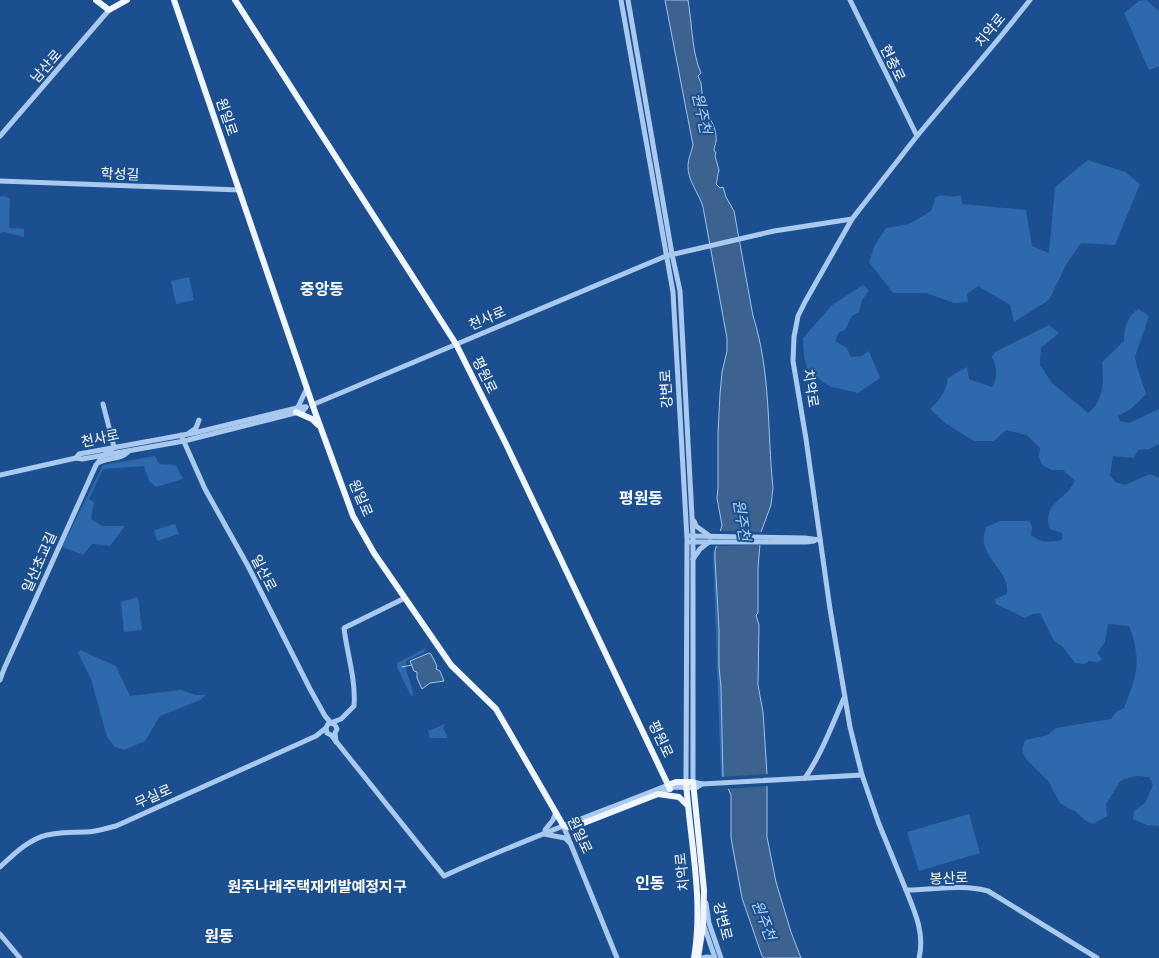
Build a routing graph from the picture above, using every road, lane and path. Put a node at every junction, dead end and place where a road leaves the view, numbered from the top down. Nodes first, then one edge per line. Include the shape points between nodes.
1 (96, 0) edge
2 (127, 0) edge
3 (174, 0) edge
4 (235, 0) edge
5 (621, 0) edge
6 (628, 0) edge
7 (850, 0) edge
8 (1030, 0) edge
9 (109, 10) junction
10 (0, 136) edge
11 (917, 136) junction
12 (0, 181) edge
13 (240, 190) junction
14 (852, 219) junction
15 (669, 255) junction
16 (456, 344) junction
17 (307, 388) junction
18 (103, 404) dead end
19 (309, 406) junction
20 (297, 410) junction
21 (199, 420) dead end
22 (320, 427) junction
23 (189, 434) junction
24 (182, 438) junction
25 (114, 448) junction
26 (128, 452) junction
27 (103, 456) junction
28 (76, 458) junction
29 (96, 465) junction
30 (0, 475) edge
31 (692, 516) junction
32 (690, 539) junction
33 (707, 539) junction
34 (820, 540) junction
35 (693, 559) junction
36 (405, 598) junction
37 (0, 680) edge
38 (844, 697) junction
39 (341, 719) junction
40 (329, 725) junction
41 (333, 733) junction
42 (316, 736) junction
43 (862, 775) junction
44 (805, 778) junction
45 (690, 785) junction
46 (669, 787) junction
47 (658, 794) junction
48 (687, 805) junction
49 (556, 812) junction
50 (606, 812) junction
51 (563, 825) junction
52 (541, 833) junction
53 (572, 846) junction
54 (0, 867) edge
55 (906, 890) junction
56 (701, 891) junction
57 (704, 926) junction
58 (0, 934) edge
59 (20, 958) edge
60 (617, 958) edge
61 (694, 958) edge
62 (700, 958) edge
63 (714, 958) edge
64 (721, 958) edge
65 (919, 958) edge
66 (1097, 958) edge

1 - 9 main road
2 - 9 main road
3 - 13 main road, 원일로
4 - 16 main road, 평원로
5 - 15 street, 강변로
6 - 15 street, 강변로
7 - 11 street, 현충로
8 - 11 street, 치악로
9 - 10 street, 남산로
11 - 14 street, 치악로
12 - 13 street, 학성길
13 - 17 main road, 원일로
14 - 15 street, 천사로 via 756,235
14 - 34 street, 치악로 via 798,316 794,337 793,361
15 - 16 street, 천사로
15 - 31 street, 강변로 via 680,291
15 - 32 street, 강변로
16 - 19 street, 천사로
16 - 46 main road, 평원로
17 - 19 main road, 원일로
17 - 20 street
18 - 25 street
19 - 20 street, 천사로
19 - 22 main road, 원일로
20 - 22 main road
20 - 23 street, 천사로
20 - 24 street, 천사로
21 - 23 street
22 - 36 main road, 원일로 via 353,516
23 - 24 street, 천사로
24 - 25 street, 천사로
24 - 26 street, 천사로
24 - 40 street, 일산로 via 205,489
25 - 27 street
25 - 28 street, 천사로 via 79,454
26 - 27 street, 천사로
26 - 29 street via 123,457 104,460
27 - 28 street, 천사로
27 - 29 street, 일산초교길
28 - 30 street, 천사로
29 - 37 street, 일산초교길
31 - 32 street, 강변로
31 - 33 street
32 - 33 street
32 - 35 street, 강변로
32 - 45 street, 강변로
33 - 34 street
33 - 35 street
34 - 38 street, 치악로
35 - 45 street, 강변로
36 - 39 street via 344,628 355,694 354,706
36 - 49 main road, 원일로 via 451,665 496,709
38 - 43 street, 치악로
38 - 44 street
39 - 40 street
39 - 41 street
40 - 41 street via 327,733
40 - 41 street via 336,725
40 - 42 street
41 - 42 street
41 - 52 street via 336,742 444,876
42 - 54 street, 무실로 via 116,826 46,835 16,852
43 - 44 street
43 - 55 street
44 - 45 street
45 - 46 main road via 676,782
45 - 48 main road, 치악로
45 - 56 main road, 치악로
46 - 47 street
46 - 50 street
47 - 48 main road via 679,797
47 - 50 main road
48 - 56 main road, 치악로
49 - 51 main road, 원일로
49 - 52 street via 549,827
50 - 51 main road via 571,828
51 - 52 street
51 - 53 street, 원일로
52 - 53 street via 565,838
53 - 60 street, 원일로
55 - 65 street via 915,910 921,938
55 - 66 street, 봉산로 via 965,887 988,891
56 - 57 main road, 강변로
56 - 61 main road, 치악로
56 - 64 street, 강변로
57 - 62 main road
57 - 63 street, 강변로
58 - 59 street
62 - 63 street

